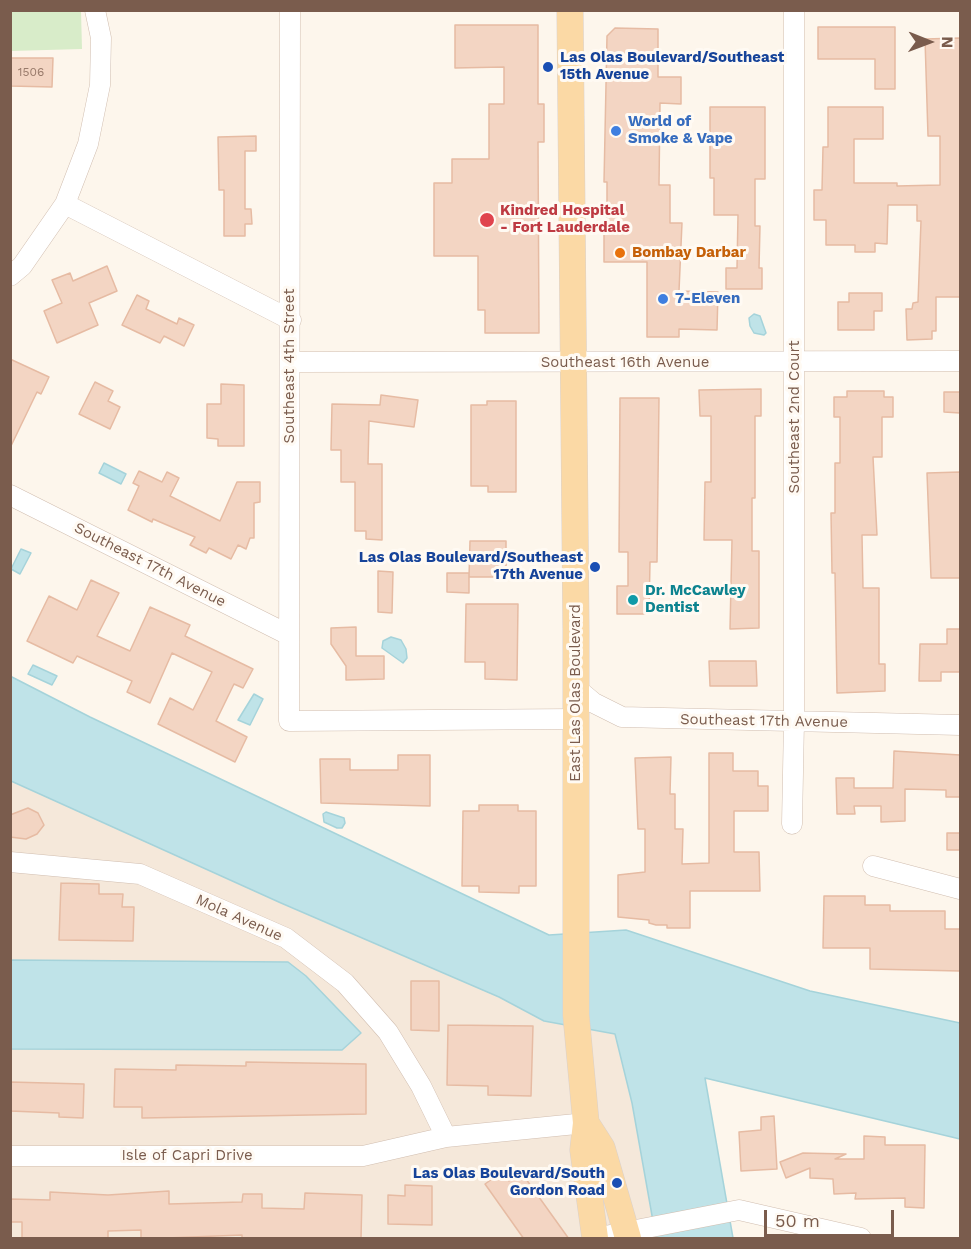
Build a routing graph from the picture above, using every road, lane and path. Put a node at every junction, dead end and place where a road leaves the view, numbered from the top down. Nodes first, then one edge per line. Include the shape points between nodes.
1 (95, 10) edge
2 (290, 10) edge
3 (570, 10) edge
4 (794, 10) edge
5 (65, 204) junction
6 (10, 276) edge
7 (291, 320) junction
8 (795, 361) junction
9 (960, 361) edge
10 (290, 362) junction
11 (574, 363) junction
12 (10, 495) edge
13 (290, 635) junction
14 (576, 688) junction
15 (575, 719) junction
16 (794, 721) junction
17 (960, 725) edge
18 (792, 824) dead end
19 (10, 862) edge
20 (873, 866) dead end
21 (960, 889) edge
22 (586, 1123) junction
23 (447, 1137) junction
24 (10, 1156) edge
25 (636, 1233) edge
26 (595, 1238) edge
27 (861, 1239) edge

1 - 5 street via 101,38 100,85 88,144
2 - 7 street, Southeast 4th Street
3 - 11 main road, East Las Olas Boulevard
4 - 8 street, Southeast 2nd Court
5 - 6 street via 22,266
5 - 7 street
7 - 10 street, Southeast 4th Street
8 - 9 street, Southeast 16th Avenue
8 - 11 street, Southeast 16th Avenue
8 - 16 street, Southeast 2nd Court
10 - 11 street, Southeast 16th Avenue
10 - 13 street, Southeast 4th Street
11 - 14 main road, East Las Olas Boulevard
12 - 13 street, Southeast 17th Avenue
13 - 15 street, Southeast 4th Street via 289,721
14 - 15 main road, East Las Olas Boulevard
14 - 16 street, Southeast 17th Avenue via 594,703 622,717
15 - 22 main road, East Las Olas Boulevard via 576,1015
16 - 17 street, Southeast 17th Avenue
16 - 18 street, Southeast 2nd Court
19 - 23 street, Mola Avenue via 140,874 286,938 345,983 388,1032
20 - 21 street
22 - 23 street, Isle of Capri Drive
22 - 25 main road, East Las Olas Boulevard via 602,1148
22 - 26 main road, East Las Olas Boulevard via 583,1149
23 - 24 street, Isle of Capri Drive via 363,1156
25 - 26 street
25 - 27 street via 739,1210

